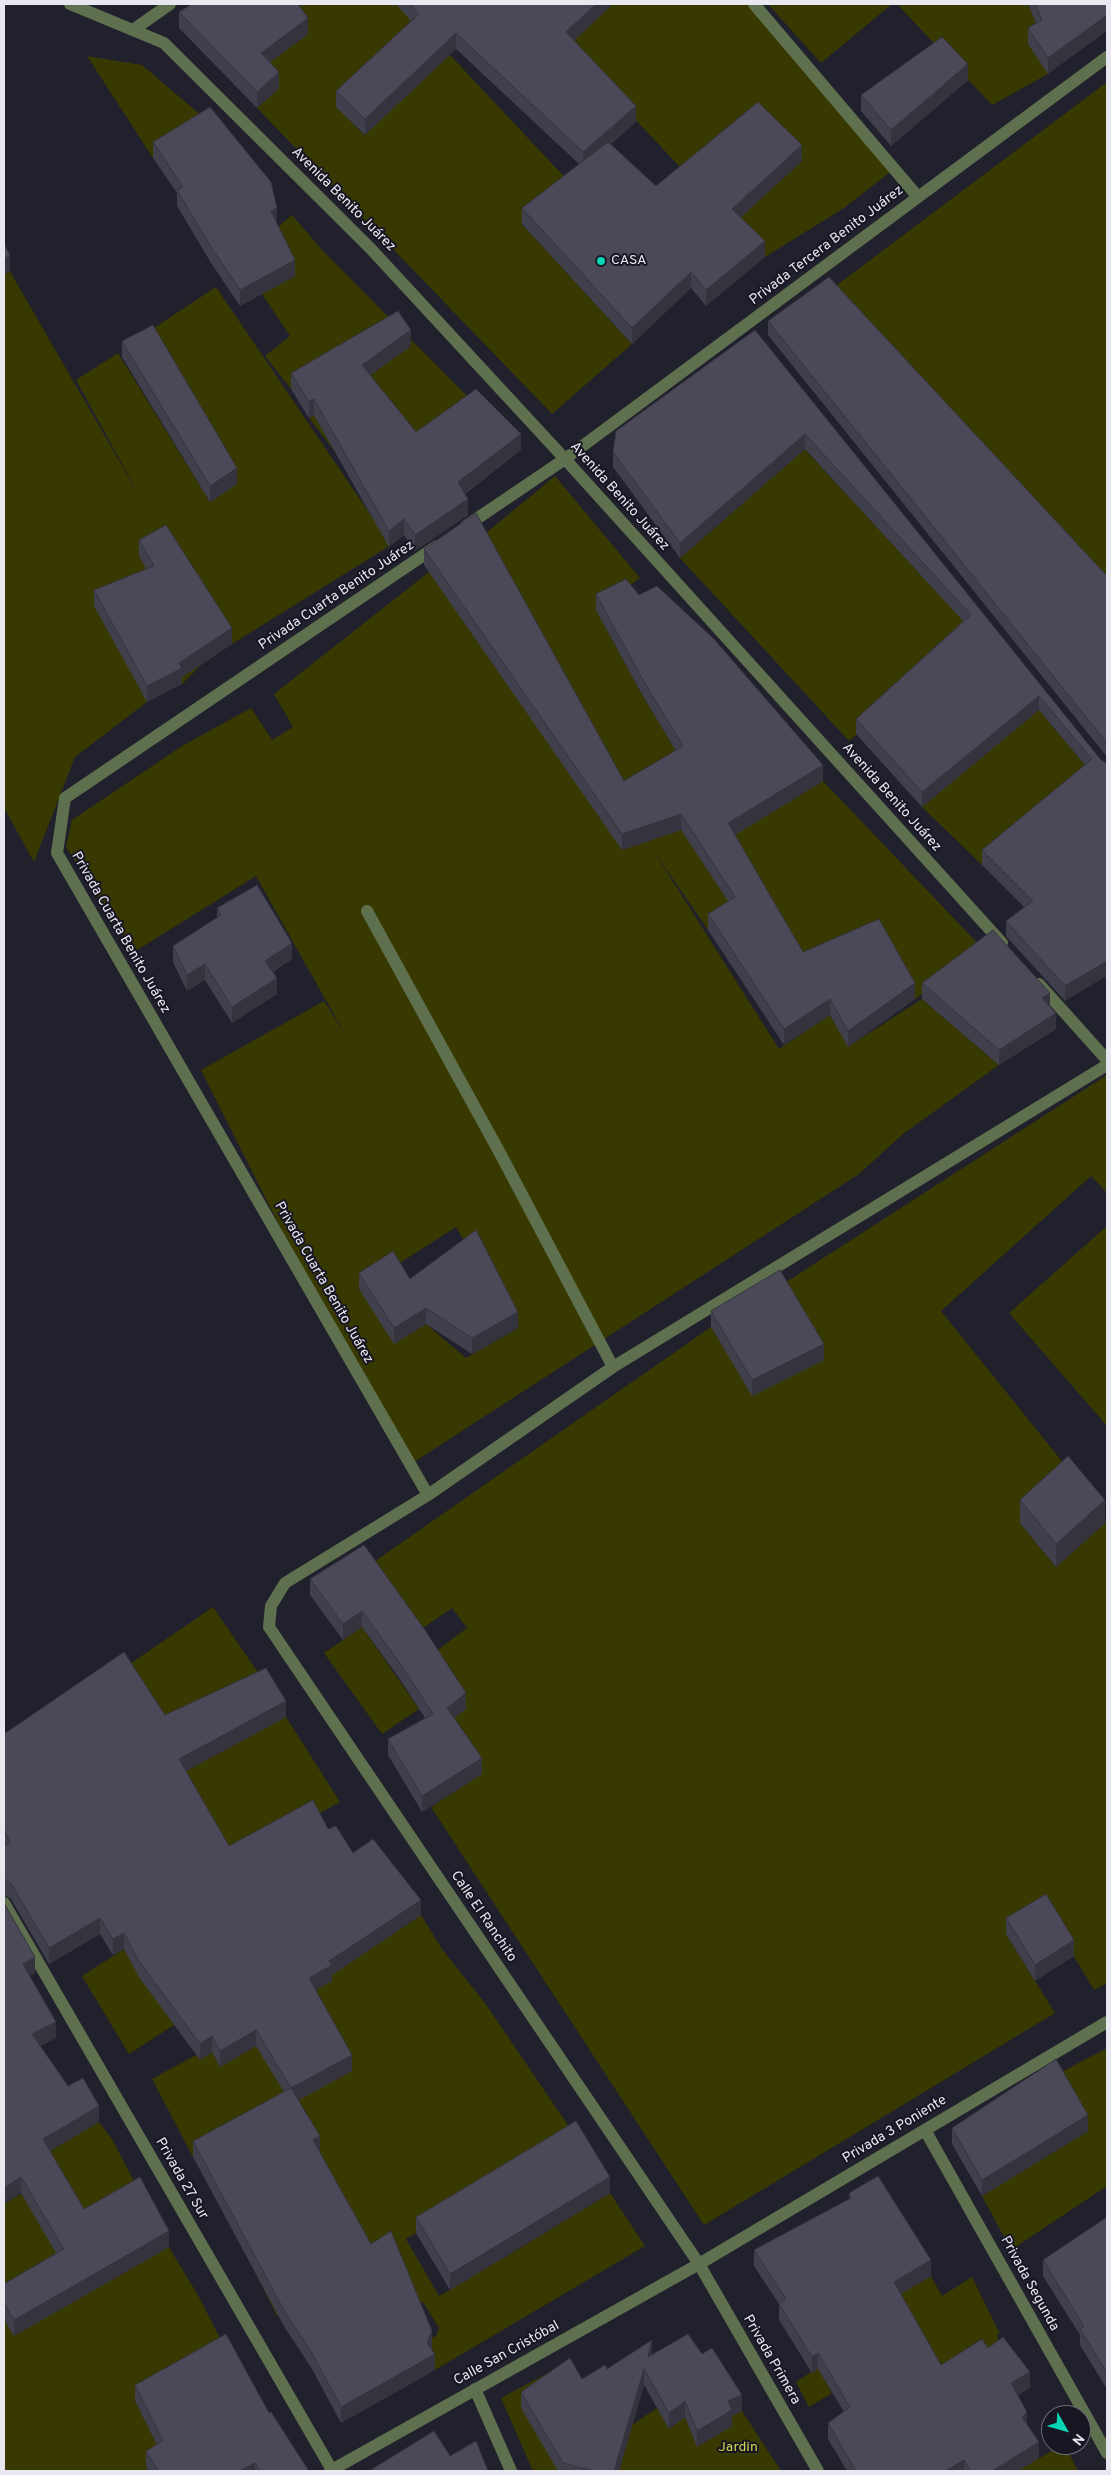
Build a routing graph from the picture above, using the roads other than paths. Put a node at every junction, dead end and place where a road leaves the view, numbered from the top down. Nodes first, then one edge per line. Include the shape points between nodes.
1 (70, 4) edge
2 (170, 4) edge
3 (754, 4) edge
4 (133, 30) junction
5 (1107, 57) edge
6 (918, 197) junction
7 (565, 459) junction
8 (367, 911) dead end
9 (1014, 956) edge
10 (1027, 971) edge
11 (1107, 1060) edge
12 (1107, 1065) edge
13 (613, 1368) junction
14 (428, 1495) junction
15 (4, 1903) edge
16 (1107, 2022) edge
17 (925, 2130) junction
18 (699, 2264) junction
19 (475, 2389) junction
20 (1107, 2453) edge
21 (331, 2470) edge
22 (511, 2471) edge
23 (818, 2471) edge

1 - 4 street, Avenida Benito Juárez
2 - 4 street
3 - 6 street
4 - 7 street, Avenida Benito Juárez via 164,43 192,70 371,249
5 - 6 street, Privada Tercera Benito Juárez
6 - 7 street, Privada Tercera Benito Juárez via 751,327
7 - 9 street, Avenida Benito Juárez
7 - 14 street, Privada Cuarta Benito Juárez via 65,798 57,853
8 - 13 street
10 - 11 street
12 - 13 street
13 - 14 street
14 - 18 street, Calle El Ranchito via 285,1583 271,1606 269,1628
15 - 21 street, Privada 27 Sur
16 - 17 street, Privada 3 Poniente
17 - 18 street, Privada 3 Poniente
17 - 20 street, Privada Segunda
18 - 19 street, Calle San Cristóbal
18 - 23 street, Privada Primera
19 - 21 street, Calle San Cristóbal
19 - 22 street

